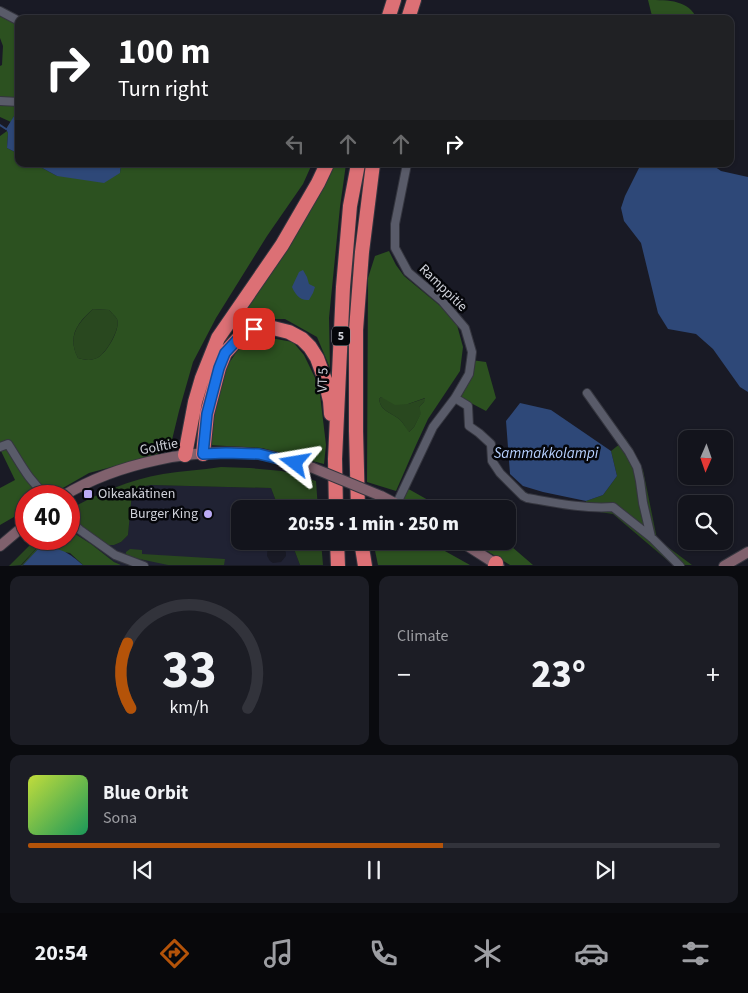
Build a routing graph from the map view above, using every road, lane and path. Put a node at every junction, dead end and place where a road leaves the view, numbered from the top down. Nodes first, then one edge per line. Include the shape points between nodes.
1 (394, 0) edge
2 (414, 0) edge
3 (0, 11) edge
4 (389, 15) edge
5 (409, 15) edge
6 (15, 19) edge
7 (0, 101) edge
8 (15, 102) edge
9 (326, 167) edge
10 (357, 167) edge
11 (373, 167) edge
12 (406, 167) edge
13 (587, 393) dead end
14 (455, 398) junction
15 (0, 447) edge
16 (203, 454) junction
17 (185, 455) junction
18 (336, 459) junction
19 (35, 485) edge
20 (80, 488) edge
21 (336, 500) edge
22 (358, 500) edge
23 (389, 500) edge
24 (404, 500) edge
25 (80, 530) edge
26 (15, 533) edge
27 (650, 536) junction
28 (0, 546) edge
29 (337, 550) edge
30 (360, 550) edge
31 (362, 550) edge
32 (474, 550) edge
33 (748, 552) edge
34 (497, 565) edge
35 (144, 566) edge
36 (338, 566) edge
37 (361, 566) edge
38 (365, 566) edge
39 (680, 566) edge
40 (724, 566) edge

1 - 4 highway
2 - 5 highway
3 - 6 street
7 - 8 street
9 - 17 highway via 282,245 218,338 202,378
10 - 18 highway, VT 5 / 5 via 350,206 343,287
11 - 22 highway, 5 via 356,330
12 - 14 street, Ramppitie via 394,224 395,248 408,272 442,300 465,328 472,352 469,374
13 - 27 street via 637,467
14 - 24 street, Ramppitie via 434,427
14 - 27 street via 468,406 469,426 491,444 492,461 522,496 577,506 613,507
15 - 19 street via 8,444
16 - 17 street, Golftie
16 - 18 highway via 207,414 225,353 254,329 273,328 302,339 317,358 330,401
16 - 23 street, Golftie, bridge via 259,454 313,468
17 - 20 street, Golftie via 134,466
18 - 21 highway, VT 5 / 5
25 - 35 street via 115,555
26 - 28 street
27 - 39 street
29 - 36 highway
30 - 37 highway
31 - 38 highway
32 - 34 street
33 - 40 street

